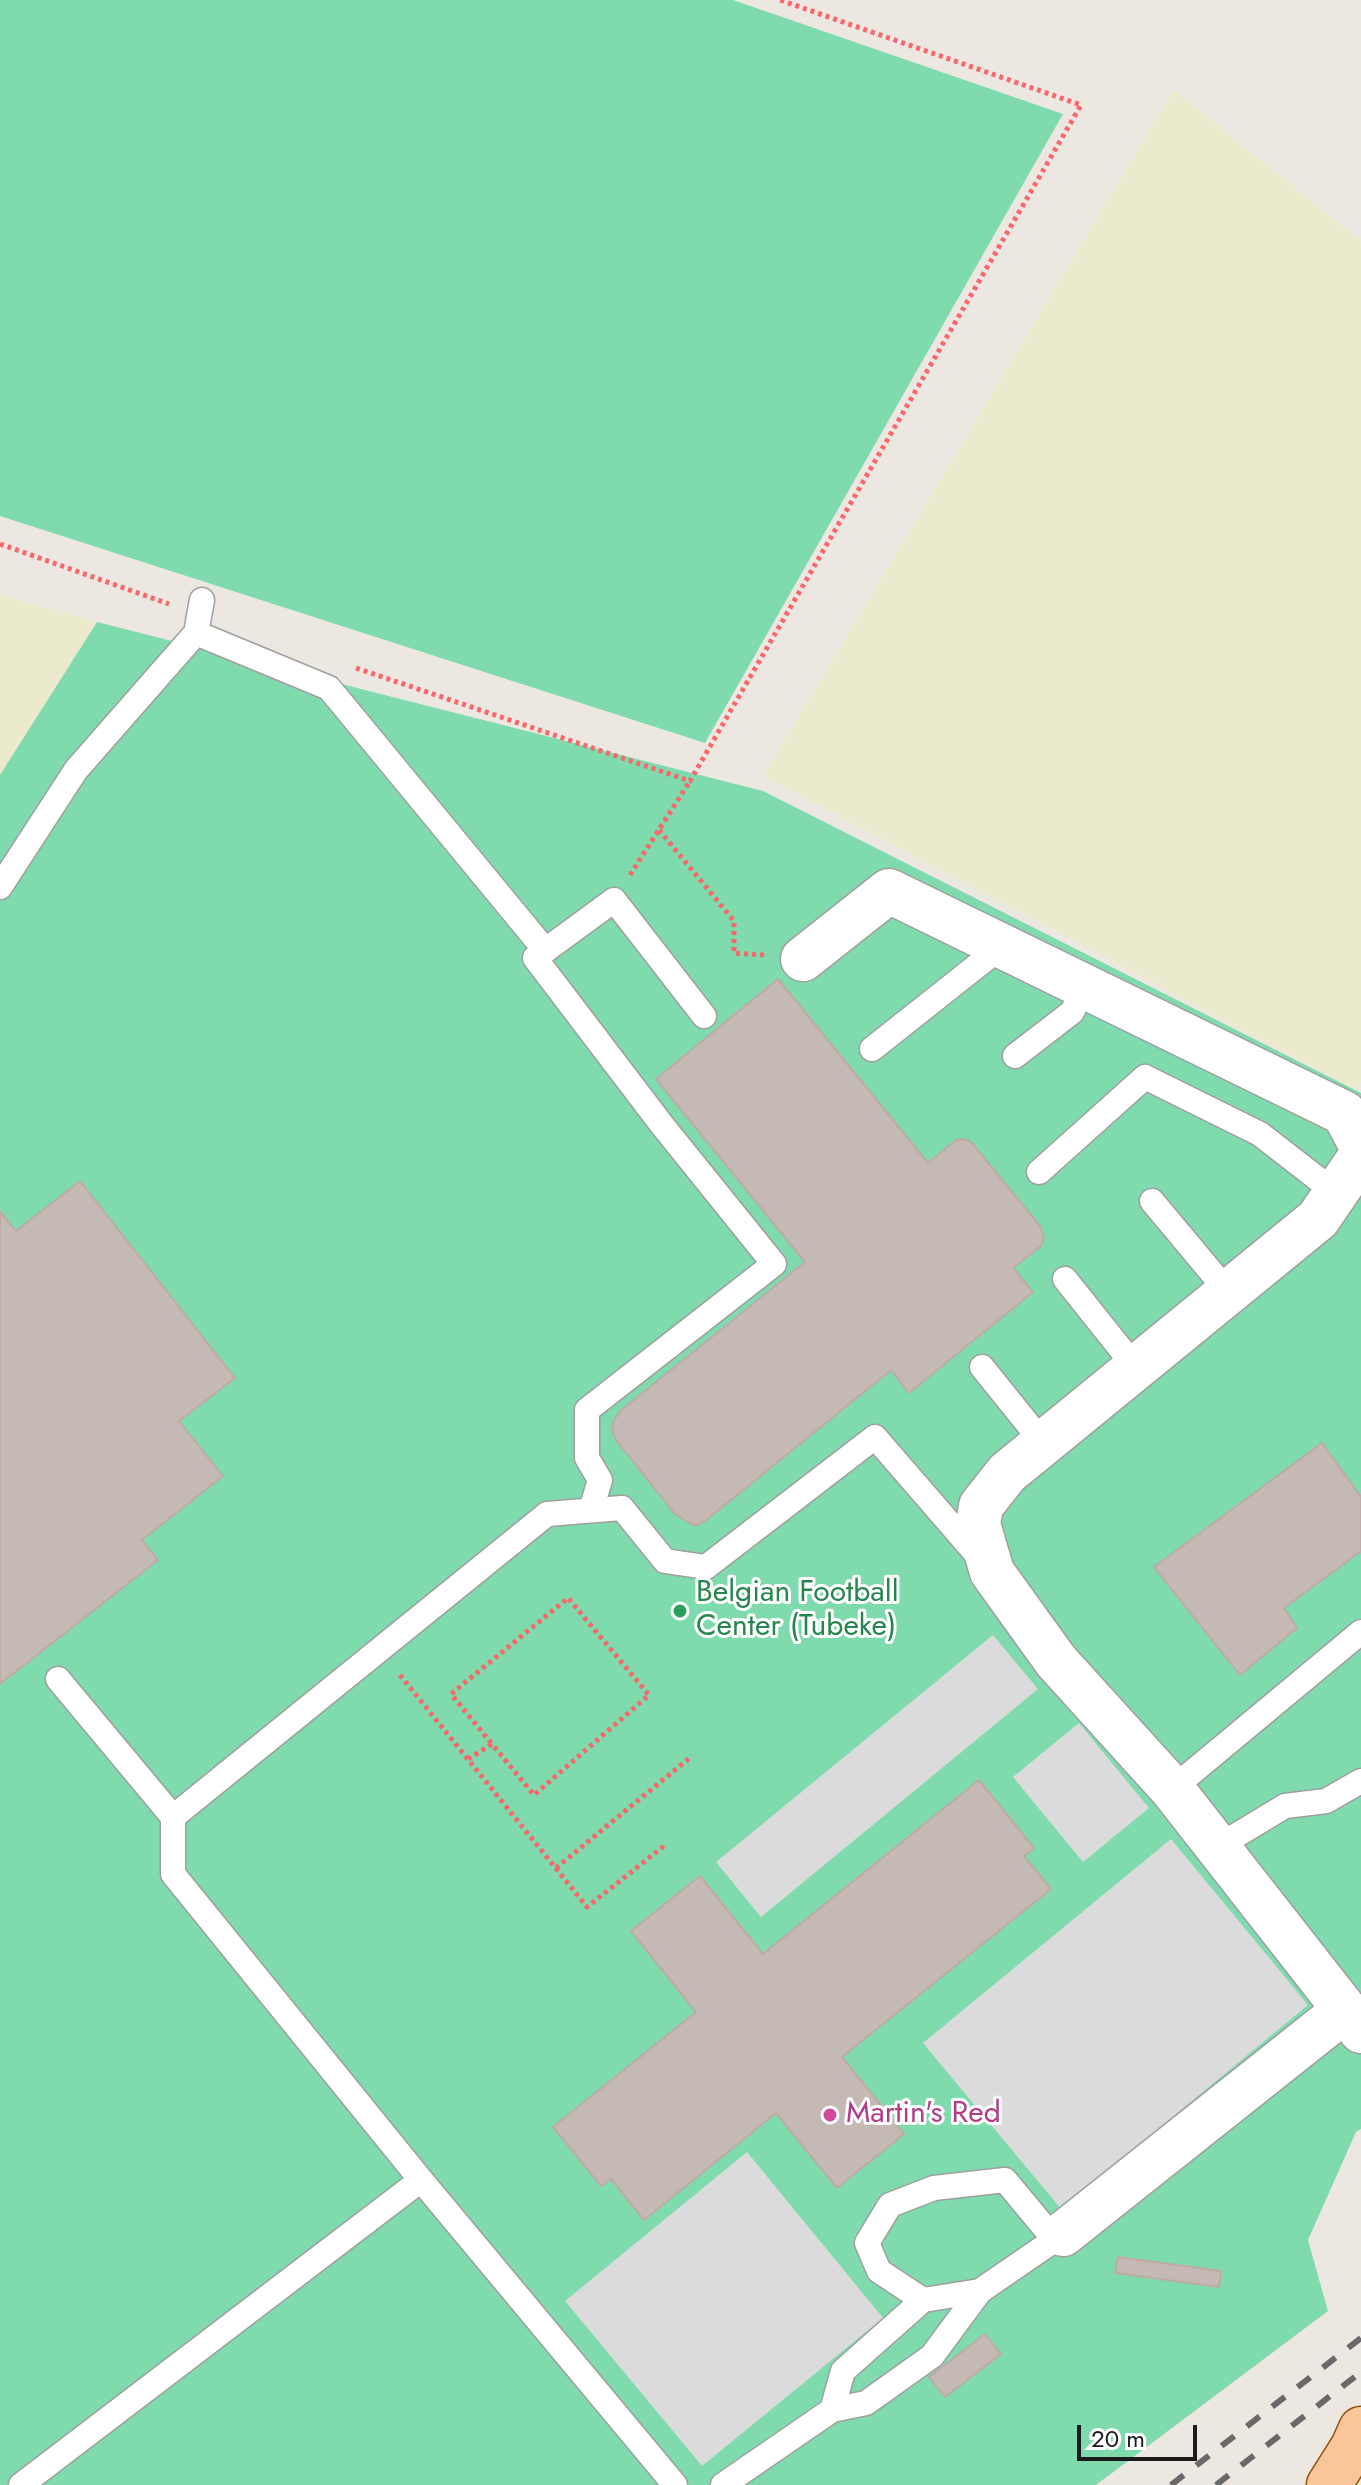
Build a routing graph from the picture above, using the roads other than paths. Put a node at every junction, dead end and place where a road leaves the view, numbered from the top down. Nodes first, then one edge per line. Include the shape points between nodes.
1 (0, 887) edge
2 (1002, 946) junction
3 (545, 950) junction
4 (803, 959) road end
5 (1085, 987) junction
6 (704, 1016) dead end
7 (872, 1049) dead end
8 (1015, 1056) dead end
9 (1361, 1145) edge
10 (1361, 1156) edge
11 (1039, 1172) dead end
12 (1336, 1193) junction
13 (1152, 1201) dead end
14 (1065, 1279) dead end
15 (1228, 1292) junction
16 (982, 1367) dead end
17 (1136, 1368) junction
18 (1044, 1444) junction
19 (591, 1510) junction
20 (992, 1572) junction
21 (1361, 1632) edge
22 (58, 1679) dead end
23 (1361, 1781) edge
24 (1172, 1789) junction
25 (173, 1817) junction
26 (1217, 1847) junction
27 (1353, 2020) edge
28 (421, 2180) junction
29 (1058, 2236) junction
30 (980, 2291) junction
31 (923, 2300) junction
32 (832, 2410) junction
33 (1361, 2429) edge
34 (21, 2485) edge
35 (675, 2485) edge
36 (723, 2485) edge
37 (1329, 2485) edge

1 - 3 lane via 76,770 199,616 329,688
2 - 4 street via 889,891
2 - 5 street
2 - 7 lane
3 - 6 lane via 614,900
3 - 19 lane via 535,958 774,1264 587,1410 587,1458 600,1480
5 - 8 lane via 1072,1012
5 - 9 street via 1344,1113
10 - 12 street
11 - 12 lane via 1145,1077 1260,1134
12 - 15 street via 1318,1219
13 - 15 lane
14 - 17 lane
15 - 17 street
16 - 18 lane
17 - 18 street
18 - 20 street via 1007,1473 981,1506 978,1524
19 - 20 lane via 622,1508 665,1561 706,1567 875,1437
19 - 25 lane via 547,1514
20 - 24 street via 1056,1661
21 - 24 lane
22 - 25 lane
23 - 26 lane via 1326,1801 1285,1806
24 - 26 street
25 - 28 lane via 173,1874
26 - 27 street
27 - 29 street
28 - 34 lane
28 - 35 lane
29 - 30 lane
29 - 31 lane via 1005,2180 934,2188 890,2205 867,2243 879,2271
30 - 31 lane
30 - 32 lane via 932,2356 866,2403
31 - 32 lane via 843,2371
32 - 36 lane
33 - 37 main road

